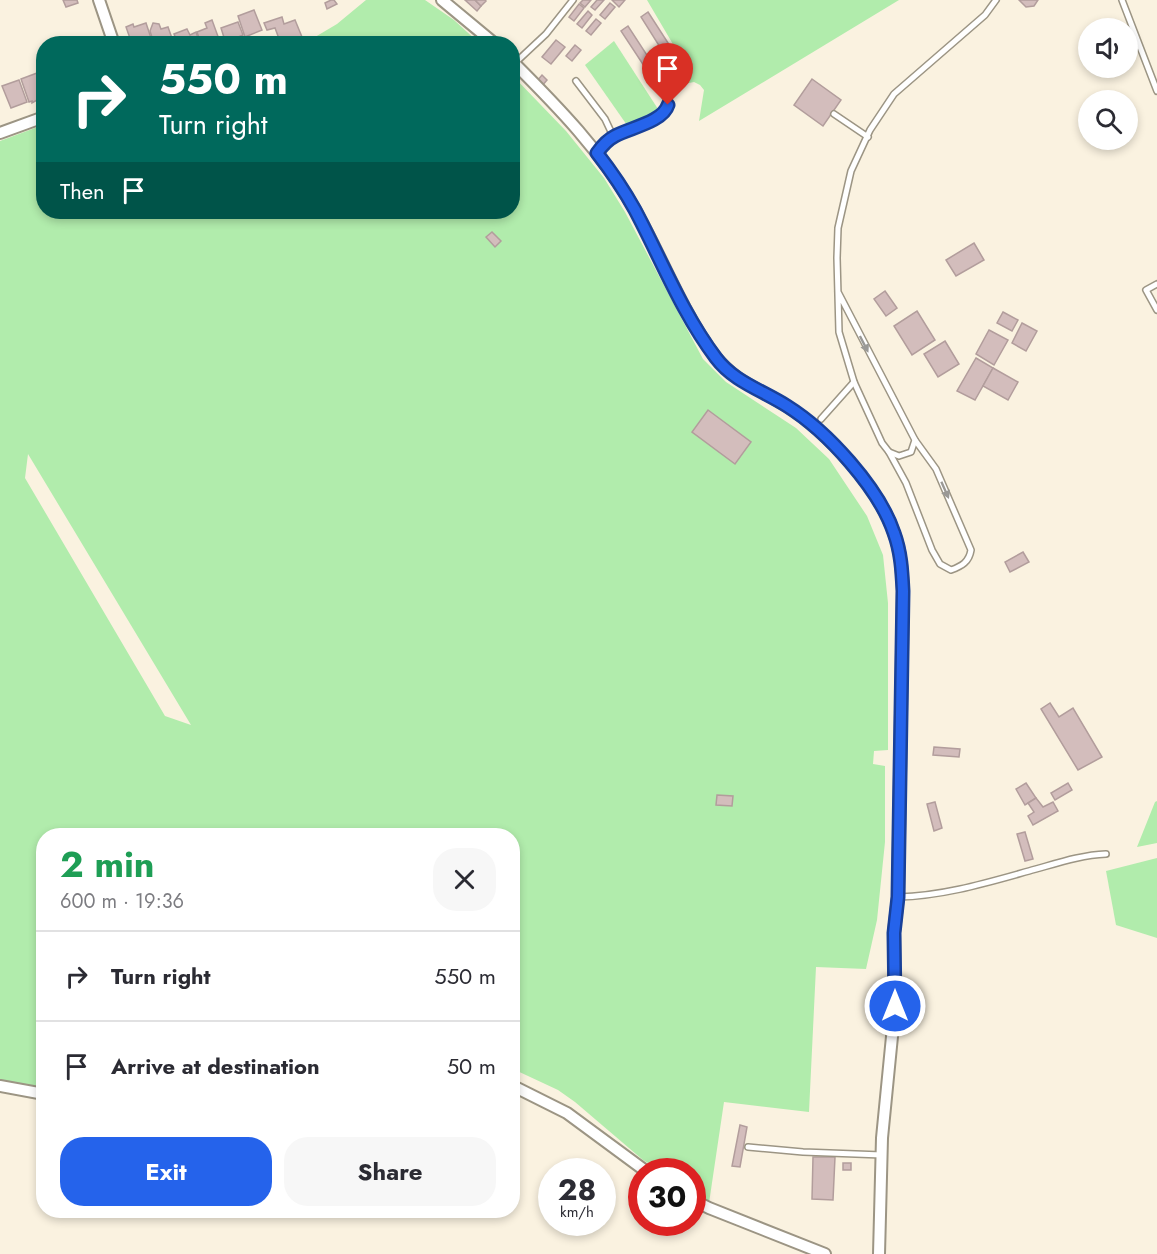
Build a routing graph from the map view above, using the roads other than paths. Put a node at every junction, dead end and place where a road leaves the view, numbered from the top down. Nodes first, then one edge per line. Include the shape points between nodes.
1 (99, 0) edge
2 (442, 0) edge
3 (573, 0) edge
4 (996, 0) edge
5 (1122, 0) edge
6 (111, 36) edge
7 (485, 36) edge
8 (520, 57) edge
9 (520, 68) edge
10 (576, 81) dead end
11 (1157, 91) edge
12 (664, 93) dead end
13 (834, 114) dead end
14 (36, 120) edge
15 (0, 133) edge
16 (614, 136) junction
17 (868, 137) junction
18 (597, 153) junction
19 (1157, 284) edge
20 (838, 292) junction
21 (1157, 310) edge
22 (854, 382) junction
23 (821, 419) dead end
24 (915, 440) junction
25 (890, 452) junction
26 (1106, 854) dead end
27 (898, 897) junction
28 (0, 1086) edge
29 (520, 1090) edge
30 (36, 1093) edge
31 (748, 1147) dead end
32 (882, 1155) junction
33 (628, 1158) edge
34 (706, 1206) edge
35 (825, 1254) edge
36 (879, 1254) edge

1 - 6 street
2 - 7 street
3 - 8 lane via 546,34
4 - 17 lane via 985,15 894,94
5 - 11 lane
9 - 18 street
10 - 16 lane
12 - 16 lane via 668,105 662,114
13 - 17 lane
14 - 15 street
16 - 18 lane
17 - 20 lane via 851,171 838,228
18 - 27 street via 634,208 689,317 724,368 792,410 828,438 884,508 895,533 902,560 903,591
19 - 21 lane via 1146,290
20 - 22 lane via 839,332
20 -> 24 lane
22 - 23 lane
22 - 25 lane via 870,420
24 - 25 lane via 911,452 899,456
24 -> 25 lane via 936,470 971,550 964,564 951,570 940,564
26 - 27 lane via 1070,859 945,893
27 - 32 street via 894,933 895,1006
28 - 30 street
29 - 33 street via 567,1113
31 - 32 lane
32 - 36 street
34 - 35 street

